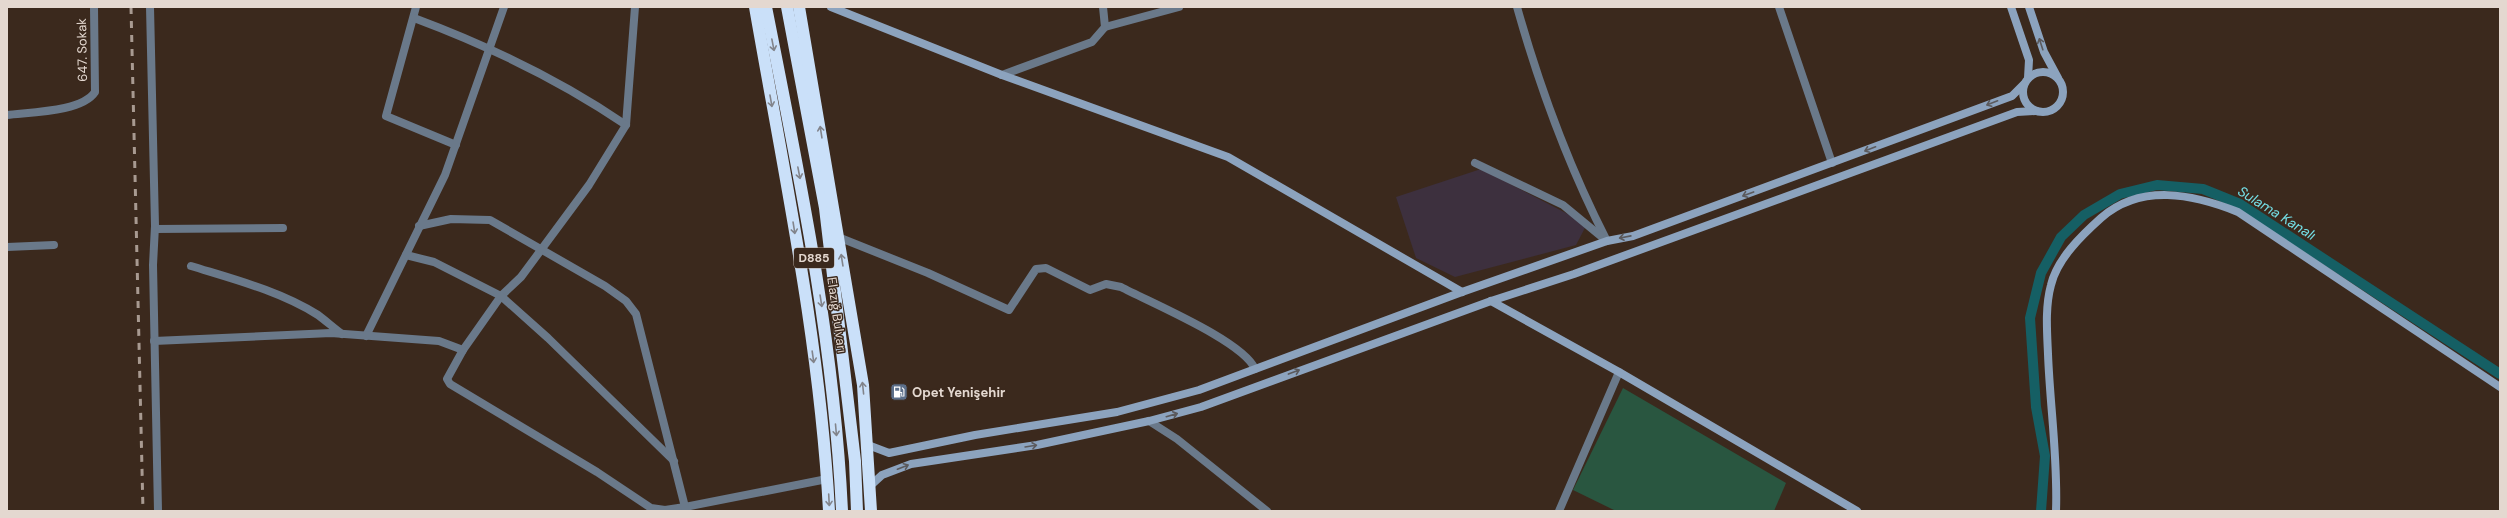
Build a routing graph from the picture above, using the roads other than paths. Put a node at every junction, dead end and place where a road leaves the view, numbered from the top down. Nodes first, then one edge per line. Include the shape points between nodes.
1 (94, 7) edge
2 (150, 7) edge
3 (416, 7) edge
4 (504, 7) edge
5 (635, 7) edge
6 (755, 7) edge
7 (766, 7) edge
8 (787, 7) edge
9 (831, 7) edge
10 (1103, 7) edge
11 (1179, 7) edge
12 (1517, 7) edge
13 (1779, 7) edge
14 (2012, 7) edge
15 (2029, 7) edge
16 (800, 8) edge
17 (414, 18) junction
18 (1105, 27) junction
19 (490, 48) junction
20 (1002, 75) junction
21 (2058, 78) junction
22 (2026, 81) junction
23 (2036, 111) junction
24 (7, 115) edge
25 (626, 125) junction
26 (456, 145) junction
27 (1475, 163) dead end
28 (1832, 163) junction
29 (419, 226) junction
30 (284, 228) dead end
31 (155, 229) junction
32 (838, 237) junction
33 (1607, 241) junction
34 (54, 245) dead end
35 (7, 247) edge
36 (541, 250) junction
37 (406, 255) junction
38 (191, 266) dead end
39 (1462, 292) junction
40 (501, 296) junction
41 (1491, 301) junction
42 (342, 334) junction
43 (366, 336) junction
44 (154, 341) junction
45 (463, 350) junction
46 (1255, 369) junction
47 (1619, 372) junction
48 (2500, 387) edge
49 (1149, 421) junction
50 (868, 445) junction
51 (674, 461) junction
52 (828, 479) junction
53 (870, 486) junction
54 (685, 507) junction
55 (652, 508) junction
56 (158, 511) edge
57 (641, 511) edge
58 (829, 511) edge
59 (842, 511) edge
60 (857, 511) edge
61 (871, 511) edge
62 (1267, 511) edge
63 (1559, 511) edge
64 (1857, 511) edge
65 (2056, 511) edge

1 - 24 street, 647. Sokak via 95,92 90,100 78,105
2 - 31 street
3 - 17 street
4 - 19 street
5 - 25 street
6 -> 52 highway via 788,187
7 -> 59 highway, Elazığ Bulvarı / D885 via 803,189 827,334
8 - 60 highway, Elazığ Bulvarı / D885 via 825,208 855,461
9 - 20 main road
10 - 18 street
11 - 18 street
12 - 33 street via 1585,199
13 - 28 street
14 - 22 main road via 2028,60
21 -> 15 main road via 2044,52
32 -> 16 highway
17 - 19 street
17 - 26 street via 386,116
18 - 20 street via 1092,42
19 - 25 street via 572,90
19 - 26 street
20 - 39 main road via 1228,157
21 - 22 main road via 2047,72 2040,72
21 - 23 main road via 2064,91 2060,103 2050,111
22 - 23 main road via 2023,97
22 -> 28 main road via 2012,96
23 - 41 main road via 2017,112 1574,274
25 - 36 street via 589,186
26 - 29 street via 445,175
27 - 33 street via 1563,205
28 -> 33 main road via 1633,236
29 - 36 street via 451,219 490,220
29 - 37 street
30 - 31 street
31 - 44 street
32 - 46 street via 928,273 1008,310 1036,269 1040,267 1090,290 1106,284 1121,288 1223,339 1248,358
50 -> 32 highway via 863,386
33 - 39 main road
34 - 35 street
36 - 40 street via 521,277
36 - 51 street via 605,286 626,301 636,314
37 - 40 street via 434,262
37 - 43 street
38 - 42 street via 252,285 285,299 317,315
39 - 46 main road
40 - 45 street
40 - 51 street via 564,353
41 - 47 main road
49 -> 41 main road via 1201,406
42 - 43 street
42 - 44 street
43 - 45 street via 439,341
44 - 56 street
45 - 55 street via 447,376 450,384
46 - 50 main road via 1199,390 1117,412 975,435 889,453
47 - 63 street
47 - 64 main road
48 - 65 main road via 2238,212 2212,202 2179,196 2128,199 2109,210 2086,231 2059,267 2051,284 2046,317
53 -> 49 main road via 882,475 911,464 1037,445
49 - 62 street via 1177,439
50 - 53 highway
51 - 54 street
52 - 54 street
52 -> 58 highway
53 - 61 highway
54 - 55 street via 665,510
55 - 57 street

